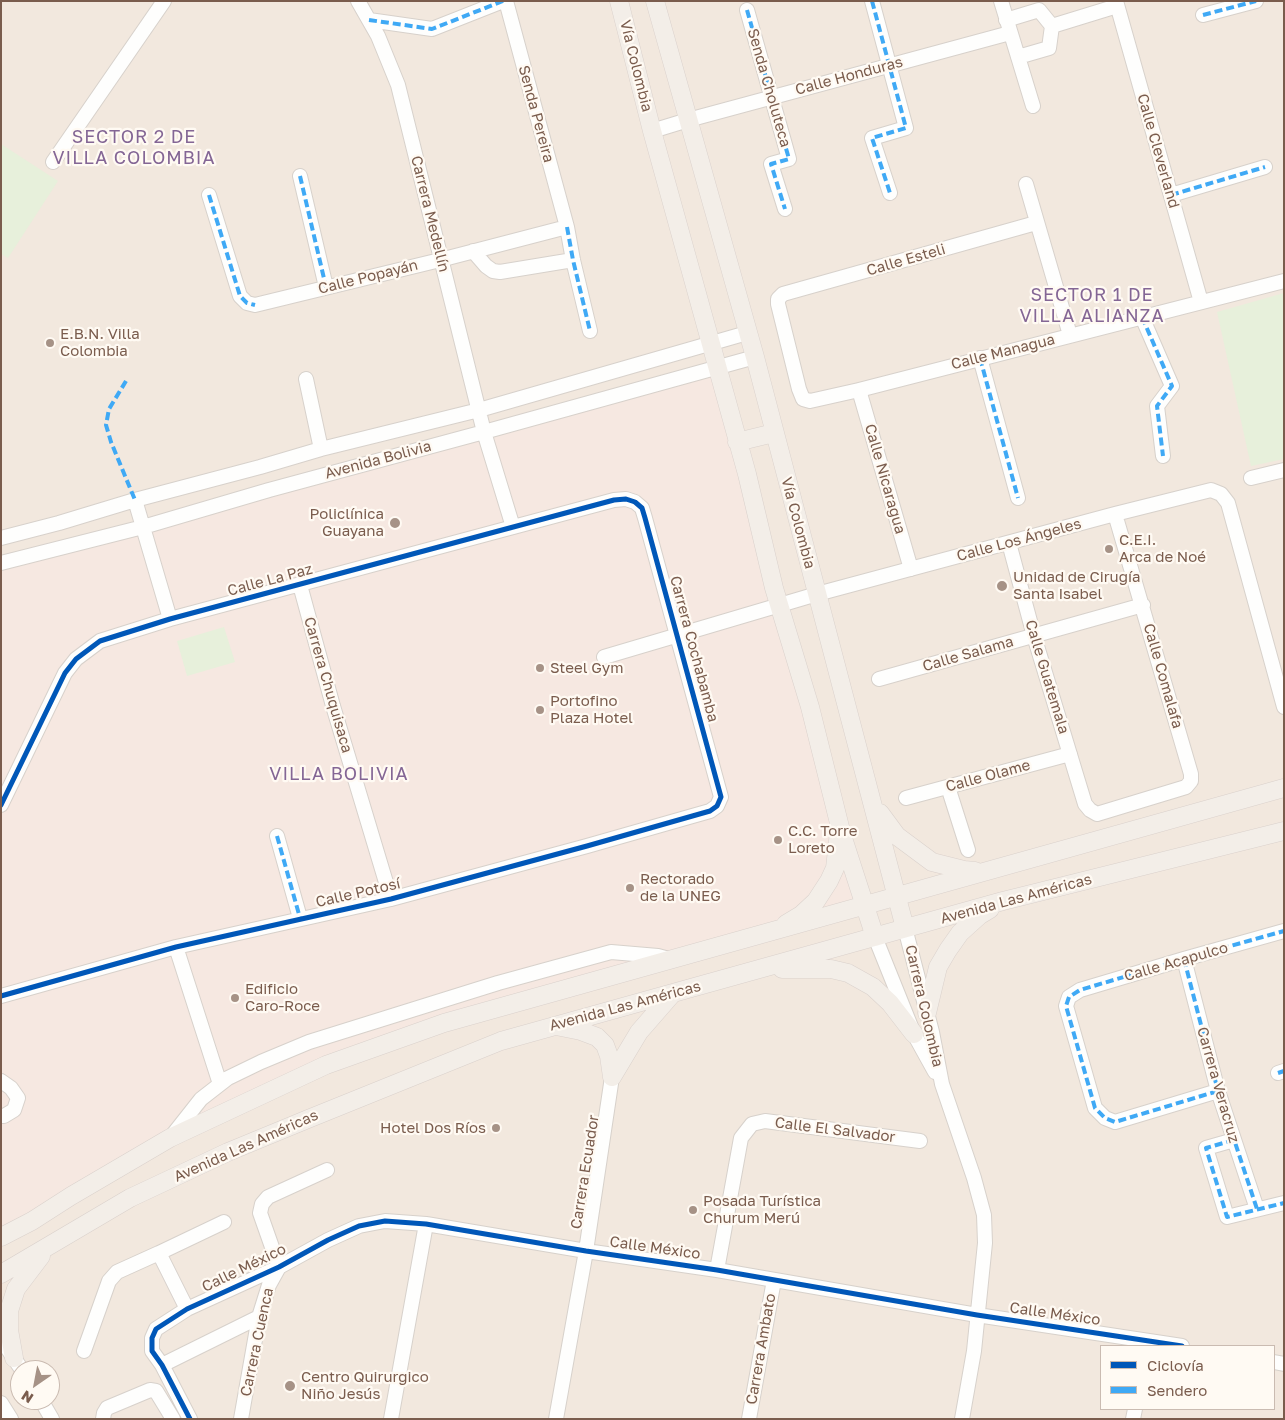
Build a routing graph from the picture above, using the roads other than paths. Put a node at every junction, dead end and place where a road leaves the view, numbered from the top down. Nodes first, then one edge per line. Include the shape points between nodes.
1 (164, 1) edge
2 (358, 1) edge
3 (505, 1) edge
4 (619, 1) edge
5 (655, 1) edge
6 (872, 1) edge
7 (1000, 1) edge
8 (1256, 1) edge
9 (1116, 4) edge
10 (747, 10) dead end
11 (1204, 15) dead end
12 (369, 20) junction
13 (1008, 26) junction
14 (1052, 26) junction
15 (1018, 57) junction
16 (889, 65) junction
17 (772, 97) junction
18 (1033, 106) dead end
19 (688, 120) junction
20 (652, 131) junction
21 (53, 162) dead end
22 (1266, 166) dead end
23 (300, 176) dead end
24 (1026, 184) dead end
25 (890, 193) dead end
26 (209, 195) dead end
27 (1171, 196) junction
28 (785, 209) dead end
29 (1036, 224) junction
30 (567, 227) junction
31 (473, 251) junction
32 (440, 260) junction
33 (573, 260) junction
34 (1284, 281) edge
35 (326, 287) junction
36 (1201, 302) junction
37 (1142, 317) junction
38 (590, 331) dead end
39 (747, 333) junction
40 (1070, 335) junction
41 (710, 344) junction
42 (755, 357) junction
43 (980, 358) junction
44 (718, 368) junction
45 (306, 379) dead end
46 (859, 390) junction
47 (810, 402) joint
48 (479, 410) junction
49 (484, 432) junction
50 (774, 433) junction
51 (738, 442) junction
52 (321, 450) junction
53 (1163, 456) dead end
54 (1284, 470) edge
55 (1251, 478) dead end
56 (1018, 498) dead end
57 (135, 500) junction
58 (635, 502) joint
59 (1115, 514) junction
60 (144, 527) junction
61 (513, 527) junction
62 (1, 538) edge
63 (1009, 543) junction
64 (1, 563) edge
65 (910, 569) junction
66 (300, 585) junction
67 (817, 594) junction
68 (779, 604) junction
69 (1143, 605) junction
70 (170, 619) junction
71 (677, 636) junction
72 (1034, 636) junction
73 (604, 658) dead end
74 (879, 679) dead end
75 (1284, 707) edge
76 (1070, 754) junction
77 (948, 787) junction
78 (1284, 788) edge
79 (871, 796) junction
80 (906, 798) dead end
81 (1, 805) edge
82 (718, 806) joint
83 (1090, 810) joint
84 (840, 824) junction
85 (1284, 831) edge
86 (277, 836) dead end
87 (968, 850) dead end
88 (988, 871) junction
89 (897, 896) junction
90 (391, 899) junction
91 (1003, 901) junction
92 (864, 907) junction
93 (300, 918) junction
94 (905, 928) junction
95 (1284, 931) edge
96 (765, 934) junction
97 (875, 937) junction
98 (176, 947) junction
99 (670, 959) junction
100 (1184, 959) junction
101 (762, 968) junction
102 (673, 993) junction
103 (1, 996) edge
104 (927, 1013) junction
105 (553, 1025) junction
106 (914, 1034) junction
107 (612, 1077) junction
108 (1, 1080) edge
109 (220, 1084) junction
110 (942, 1084) junction
111 (1218, 1091) junction
112 (1, 1116) edge
113 (170, 1138) junction
114 (1234, 1140) junction
115 (920, 1141) dead end
116 (327, 1170) dead end
117 (1284, 1203) edge
118 (1257, 1210) junction
119 (32, 1221) junction
120 (224, 1222) dead end
121 (1, 1223) edge
122 (426, 1224) junction
123 (1, 1237) edge
124 (49, 1246) junction
125 (586, 1251) junction
126 (159, 1254) junction
127 (279, 1267) junction
128 (717, 1270) junction
129 (1, 1274) edge
130 (774, 1280) junction
131 (187, 1309) junction
132 (977, 1316) junction
133 (260, 1317) junction
134 (1, 1338) edge
135 (1145, 1343) edge
136 (1170, 1345) edge
137 (84, 1350) dead end
138 (15, 1360) edge
139 (17, 1360) edge
140 (162, 1365) junction
141 (1, 1403) edge
142 (11, 1419) edge
143 (104, 1419) edge
144 (172, 1419) edge
145 (190, 1419) edge
146 (241, 1419) edge
147 (391, 1419) edge
148 (556, 1419) edge
149 (749, 1419) edge
150 (962, 1419) edge

1 - 21 street
2 - 12 street, Carrera Medellín
3 - 12 street via 432,29
3 - 30 street, Senda Pereira
4 - 20 main road, Vía Colombia
5 - 19 main road, Vía Colombia
6 - 16 street
7 - 13 street
8 - 11 street
9 - 14 street
9 - 27 street, Calle Cleverland
10 - 17 street, Senda Choluteca
12 - 32 street, Carrera Medellín via 398,85
13 - 14 street, Calle Honduras via 1039,10
13 - 15 street
13 - 16 street, Calle Honduras
14 - 15 street via 1049,48
15 - 18 street
16 - 17 street, Calle Honduras
16 - 25 street via 906,128 872,138
17 - 19 street, Calle Honduras
17 - 28 street, Senda Choluteca via 789,159 771,164
19 - 20 street, Vía Colombia
19 - 39 main road, Vía Colombia
20 - 41 main road, Vía Colombia
22 - 27 street
23 - 35 street
24 - 29 street
26 - 35 street, Calle Popayán via 240,296 247,303 256,305
27 - 36 street, Calle Cleverland
29 - 40 street
29 - 47 street, Calle Esteli via 783,294 778,298 799,389 803,399
30 - 31 street, Calle Popayán
30 - 33 street, Senda Pereira
31 - 32 street, Calle Popayán
31 - 33 street via 486,266 500,272
32 - 35 street, Calle Popayán
32 - 48 street, Carrera Medellín
33 - 38 street, Senda Pereira
34 - 36 street, Calle Managua
36 - 37 street, Calle Managua
37 - 40 street, Calle Managua
37 - 53 street via 1172,386 1157,406
39 - 41 street, Avenida Bolivia
39 - 42 main road, Vía Colombia
40 - 43 street, Calle Managua
41 - 44 main road, Vía Colombia
41 - 48 street, Avenida Bolivia
42 - 44 street, Avenida Bolivia
42 - 50 main road, Vía Colombia
43 - 46 street, Calle Managua
43 - 56 street
44 - 49 street, Avenida Bolivia
44 - 51 main road, Vía Colombia
45 - 52 street
46 - 47 street, Calle Managua
46 - 65 street, Calle Nicaragua
48 - 49 street, Carrera Medellín
48 - 52 street, Avenida Bolivia
49 - 60 street, Avenida Bolivia
49 - 61 street, Carrera Medellín
50 - 51 main road
50 - 67 main road, Vía Colombia
51 - 68 main road, Vía Colombia
52 - 57 street, Avenida Bolivia
54 - 55 street
57 - 60 street
57 - 62 street, Avenida Bolivia
58 - 61 street, Calle La Paz via 626,498 614,500
58 - 71 street, Carrera Cochabamba via 642,508
59 - 63 street, Calle Los Ángeles
59 - 69 street, Calle Comalafa
59 - 75 street, Calle Los Ángeles via 1211,490 1221,494 1228,503
60 - 64 street, Avenida Bolivia
60 - 70 street
61 - 66 street, Calle La Paz
63 - 65 street, Calle Los Ángeles
63 - 72 street, Calle Guatemala
65 - 67 street, Calle Los Ángeles
66 - 70 street, Calle La Paz
66 - 90 street, Carrera Chuquisaca
67 - 68 street, Calle Los Ángeles
67 - 79 main road, Vía Colombia
68 - 71 street, Calle Los Ángeles
68 - 84 main road, Vía Colombia
69 - 72 street, Calle Salama
69 - 83 street, Calle Comalafa via 1191,774 1190,781 1186,787 1097,814
70 - 81 street, Calle La Paz via 100,641 76,659 59,682
71 - 73 street, Calle Los Ángeles
71 - 82 street, Carrera Cochabamba via 721,798
72 - 74 street, Calle Salama
72 - 76 street, Calle Guatemala
76 - 77 street, Calle Olame
76 - 83 street, Calle Guatemala via 1085,804
77 - 80 street, Calle Olame
77 - 87 street
78 - 88 main road, Avenida Las Américas
79 - 88 main road via 896,836 932,862 964,870
79 - 89 main road, Vía Colombia
82 - 90 street, Calle Potosí via 700,814
84 - 92 main road, Vía Colombia
84 - 96 main road via 835,868 816,901 801,915
85 - 91 main road, Avenida Las Américas
86 - 93 street
88 - 89 main road, Avenida Las Américas
89 - 92 main road, Avenida Las Américas
89 - 94 main road, Vía Colombia
90 - 93 street, Calle Potosí
91 - 94 main road, Avenida Las Américas
91 - 104 main road via 980,915 960,933 948,950 938,967
92 - 96 main road, Avenida Las Américas
92 - 97 main road, Vía Colombia
93 - 98 street, Calle Potosí
94 - 97 main road, Avenida Las Américas
94 - 104 street, Carrera Colombia
95 - 100 street, Calle Acapulco
96 - 99 main road, Avenida Las Américas
97 - 101 main road, Avenida Las Américas
97 - 106 street, Carrera Colombia
98 - 103 street, Calle Potosí
98 - 109 street
99 - 109 street, Avenida Las Américas via 611,952 517,978 309,1042
99 - 113 main road, Avenida Las Américas via 444,1023 326,1065
100 - 111 street, Carrera Veracruz
100 - 111 street, Calle Acapulco via 1080,990 1069,997 1066,1006 1096,1108 1105,1118 1115,1122
101 - 102 main road, Avenida Las Américas
101 - 106 main road via 832,969 848,973 873,987
102 - 105 main road, Avenida Las Américas
102 - 107 main road via 639,1032
104 - 110 street, Carrera Colombia
105 - 107 main road via 581,1031 605,1044
105 - 124 main road, Avenida Las Américas via 375,1090 228,1152 130,1198
106 - 110 street, Carrera Colombia
107 - 125 street, Carrera Ecuador
108 - 112 street via 18,1098 14,1110
109 - 113 street, Avenida Las Américas via 201,1099
110 - 132 street, Carrera Colombia via 984,1215
111 - 114 street, Carrera Veracruz
113 - 119 main road, Avenida Las Américas
114 - 118 street, Carrera Veracruz
114 - 118 street via 1206,1148 1227,1217
115 - 128 street, Calle El Salvador via 765,1121 752,1124 741,1138
116 - 127 street via 268,1197 262,1204 260,1213
117 - 118 street
119 - 121 main road
119 - 123 main road, Avenida Las Américas
120 - 126 street
122 - 125 street, Calle México
122 - 127 street, Calle México via 385,1221 359,1226
122 - 147 street
124 - 129 main road, Avenida Las Américas
124 - 139 main road via 16,1289 11,1303 9,1330
125 - 128 street, Calle México
125 - 148 street, Carrera Ecuador
126 - 131 street
126 - 137 street via 117,1272 109,1281
127 - 131 street, Calle México
127 - 133 street, Carrera Cuenca via 268,1285
128 - 130 street, Calle México
130 - 132 street, Calle México
130 - 149 street, Carrera Ambato
131 - 140 street, Calle México via 156,1329 152,1351
132 - 135 street, Calle México
132 - 150 street, Carrera Colombia
133 - 140 street
133 - 146 street, Carrera Cuenca
134 - 138 street
135 - 136 street, Calle México
140 - 145 street
141 - 142 street
143 - 144 street via 107,1408 150,1390 156,1391

